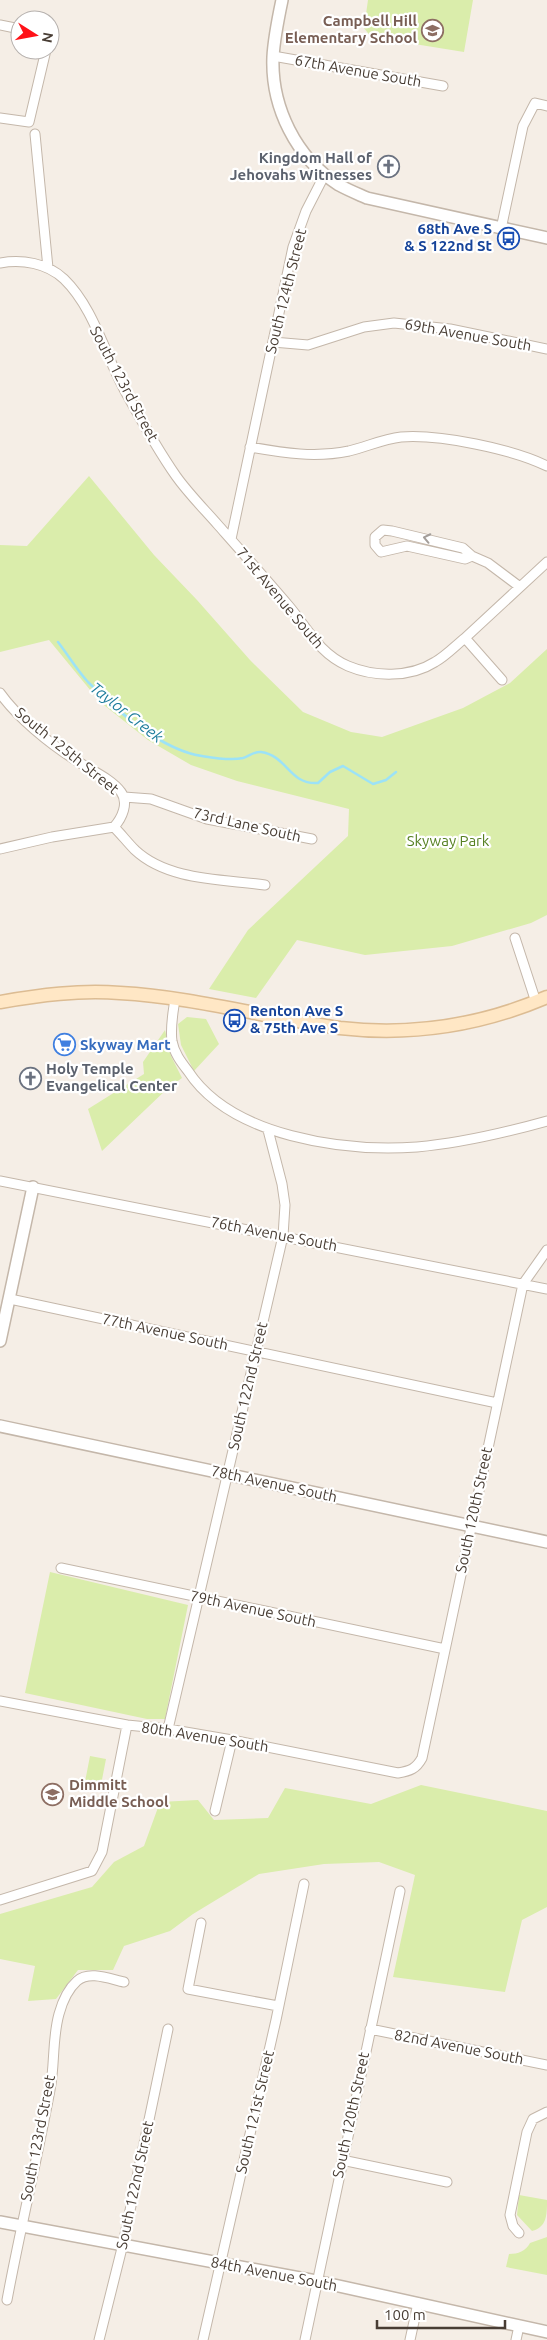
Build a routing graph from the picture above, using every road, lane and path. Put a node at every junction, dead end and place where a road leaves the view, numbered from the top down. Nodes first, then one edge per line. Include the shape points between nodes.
1 (282, 0) edge
2 (273, 56) junction
3 (44, 60) edge
4 (443, 86) dead end
5 (547, 106) edge
6 (0, 118) edge
7 (35, 134) dead end
8 (325, 174) junction
9 (501, 228) junction
10 (547, 238) edge
11 (0, 263) edge
12 (48, 268) junction
13 (273, 342) junction
14 (547, 349) edge
15 (250, 447) junction
16 (547, 466) edge
17 (230, 539) junction
18 (472, 556) junction
19 (547, 562) edge
20 (520, 587) junction
21 (465, 638) junction
22 (502, 680) dead end
23 (0, 693) edge
24 (124, 798) junction
25 (114, 827) junction
26 (312, 839) dead end
27 (0, 849) edge
28 (265, 885) dead end
29 (515, 938) dead end
30 (175, 999) junction
31 (541, 999) edge
32 (0, 1002) edge
33 (547, 1121) edge
34 (268, 1130) junction
35 (0, 1181) edge
36 (33, 1187) junction
37 (283, 1236) junction
38 (547, 1250) edge
39 (523, 1284) junction
40 (547, 1289) edge
41 (10, 1299) junction
42 (0, 1341) edge
43 (256, 1352) junction
44 (497, 1403) junction
45 (0, 1426) edge
46 (228, 1474) junction
47 (470, 1526) junction
48 (547, 1542) edge
49 (61, 1568) dead end
50 (199, 1598) junction
51 (445, 1649) junction
52 (0, 1701) edge
53 (127, 1725) junction
54 (168, 1729) junction
55 (232, 1740) junction
56 (409, 1772) joint
57 (215, 1811) dead end
58 (304, 1884) dead end
59 (400, 1891) dead end
60 (0, 1900) edge
61 (201, 1923) dead end
62 (124, 1982) dead end
63 (278, 2006) junction
64 (168, 2029) dead end
65 (370, 2029) junction
66 (547, 2065) edge
67 (547, 2112) edge
68 (342, 2160) junction
69 (447, 2182) dead end
70 (0, 2222) edge
71 (21, 2226) junction
72 (519, 2233) dead end
73 (122, 2244) junction
74 (220, 2263) junction
75 (316, 2281) junction
76 (7, 2300) dead end
77 (418, 2303) junction
78 (519, 2326) junction
79 (547, 2332) edge
80 (99, 2340) edge
81 (203, 2340) edge
82 (305, 2340) edge
83 (410, 2340) edge
84 (516, 2340) edge

1 - 2 street
2 - 4 street, 67th Avenue South
2 - 8 street via 282,116 303,151
3 - 6 street via 29,122
5 - 9 street via 536,104 523,126
7 - 12 street
8 - 9 street via 367,198
8 - 13 street, South 124th Street via 306,211 293,247
9 - 10 street
11 - 12 street, South 123rd Street via 31,262
12 - 17 street, South 123rd Street via 63,278 84,305 117,376 177,477
13 - 14 street, 69th Avenue South via 308,345 364,327 394,323 450,329
13 - 15 street, South 124th Street
15 - 16 street via 321,455 401,437 434,438 515,454
15 - 17 street, South 124th Street
17 - 21 street, 71st Avenue South via 290,607 314,642 348,666 367,672 404,674 435,662
18 -> 18 street via 463,548 392,531 383,530 375,538 375,545 381,552 406,546 465,559
18 - 20 street via 488,563
19 - 20 street, 71st Avenue South
20 - 21 street, 71st Avenue South
21 - 22 street
23 - 24 street, South 125th Street via 22,718 72,758 115,786
24 - 25 street, South 125th Street via 123,813
24 - 26 street, 73rd Lane South via 151,799 207,819
25 - 27 street
25 - 28 street via 136,850 167,868 189,875
29 - 31 street
30 - 31 main road via 340,1028 390,1031 460,1024
30 - 32 main road via 120,993 61,993
30 - 34 street via 171,1029 173,1042 177,1056 191,1076 217,1101
33 - 34 street via 482,1139 409,1147 342,1145
34 - 37 street, South 122nd Street via 285,1205
35 - 36 street, 76th Avenue South
36 - 37 street, 76th Avenue South
36 - 41 street
37 - 39 street, 76th Avenue South
37 - 43 street, South 122nd Street
38 - 39 street, South 120th Street
39 - 40 street, 76th Avenue South
39 - 44 street, South 120th Street
41 - 42 street
41 - 43 street, 77th Avenue South
43 - 44 street, 77th Avenue South
43 - 46 street, South 122nd Street
44 - 47 street, South 120th Street
45 - 46 street, 78th Avenue South
46 - 47 street, 78th Avenue South
46 - 50 street, South 122nd Street
47 - 48 street, 78th Avenue South
47 - 51 street, South 120th Street
49 - 50 street, 79th Avenue South
50 - 51 street, 79th Avenue South
50 - 54 street, South 122nd Street
51 - 56 street, South 120th Street via 422,1758
52 - 53 street, 80th Avenue South
53 - 54 street, 80th Avenue South
53 - 60 street via 102,1852 92,1871
54 - 55 street, 80th Avenue South
55 - 56 street, 80th Avenue South via 398,1773
55 - 57 street
58 - 63 street, South 121st Street
59 - 65 street, South 120th Street
61 - 63 street via 188,1989
62 - 71 street, South 123rd Street via 91,1976 78,1980 65,1997 54,2033 51,2088
63 - 74 street, South 121st Street
64 - 73 street, South 122nd Street
65 - 66 street, 82nd Avenue South
65 - 68 street, South 120th Street
67 - 72 street via 533,2119 527,2132 510,2215
68 - 69 street
68 - 75 street, South 120th Street
70 - 71 street, 84th Avenue South
71 - 73 street, 84th Avenue South
71 - 76 street, South 123rd Street
73 - 74 street, 84th Avenue South
73 - 80 street, South 122nd Street
74 - 75 street, 84th Avenue South
74 - 81 street, South 121st Street
75 - 77 street, 84th Avenue South
75 - 82 street, South 120th Street
77 - 78 street, 84th Avenue South
77 - 83 street
78 - 79 street, 84th Avenue South
78 - 84 street

